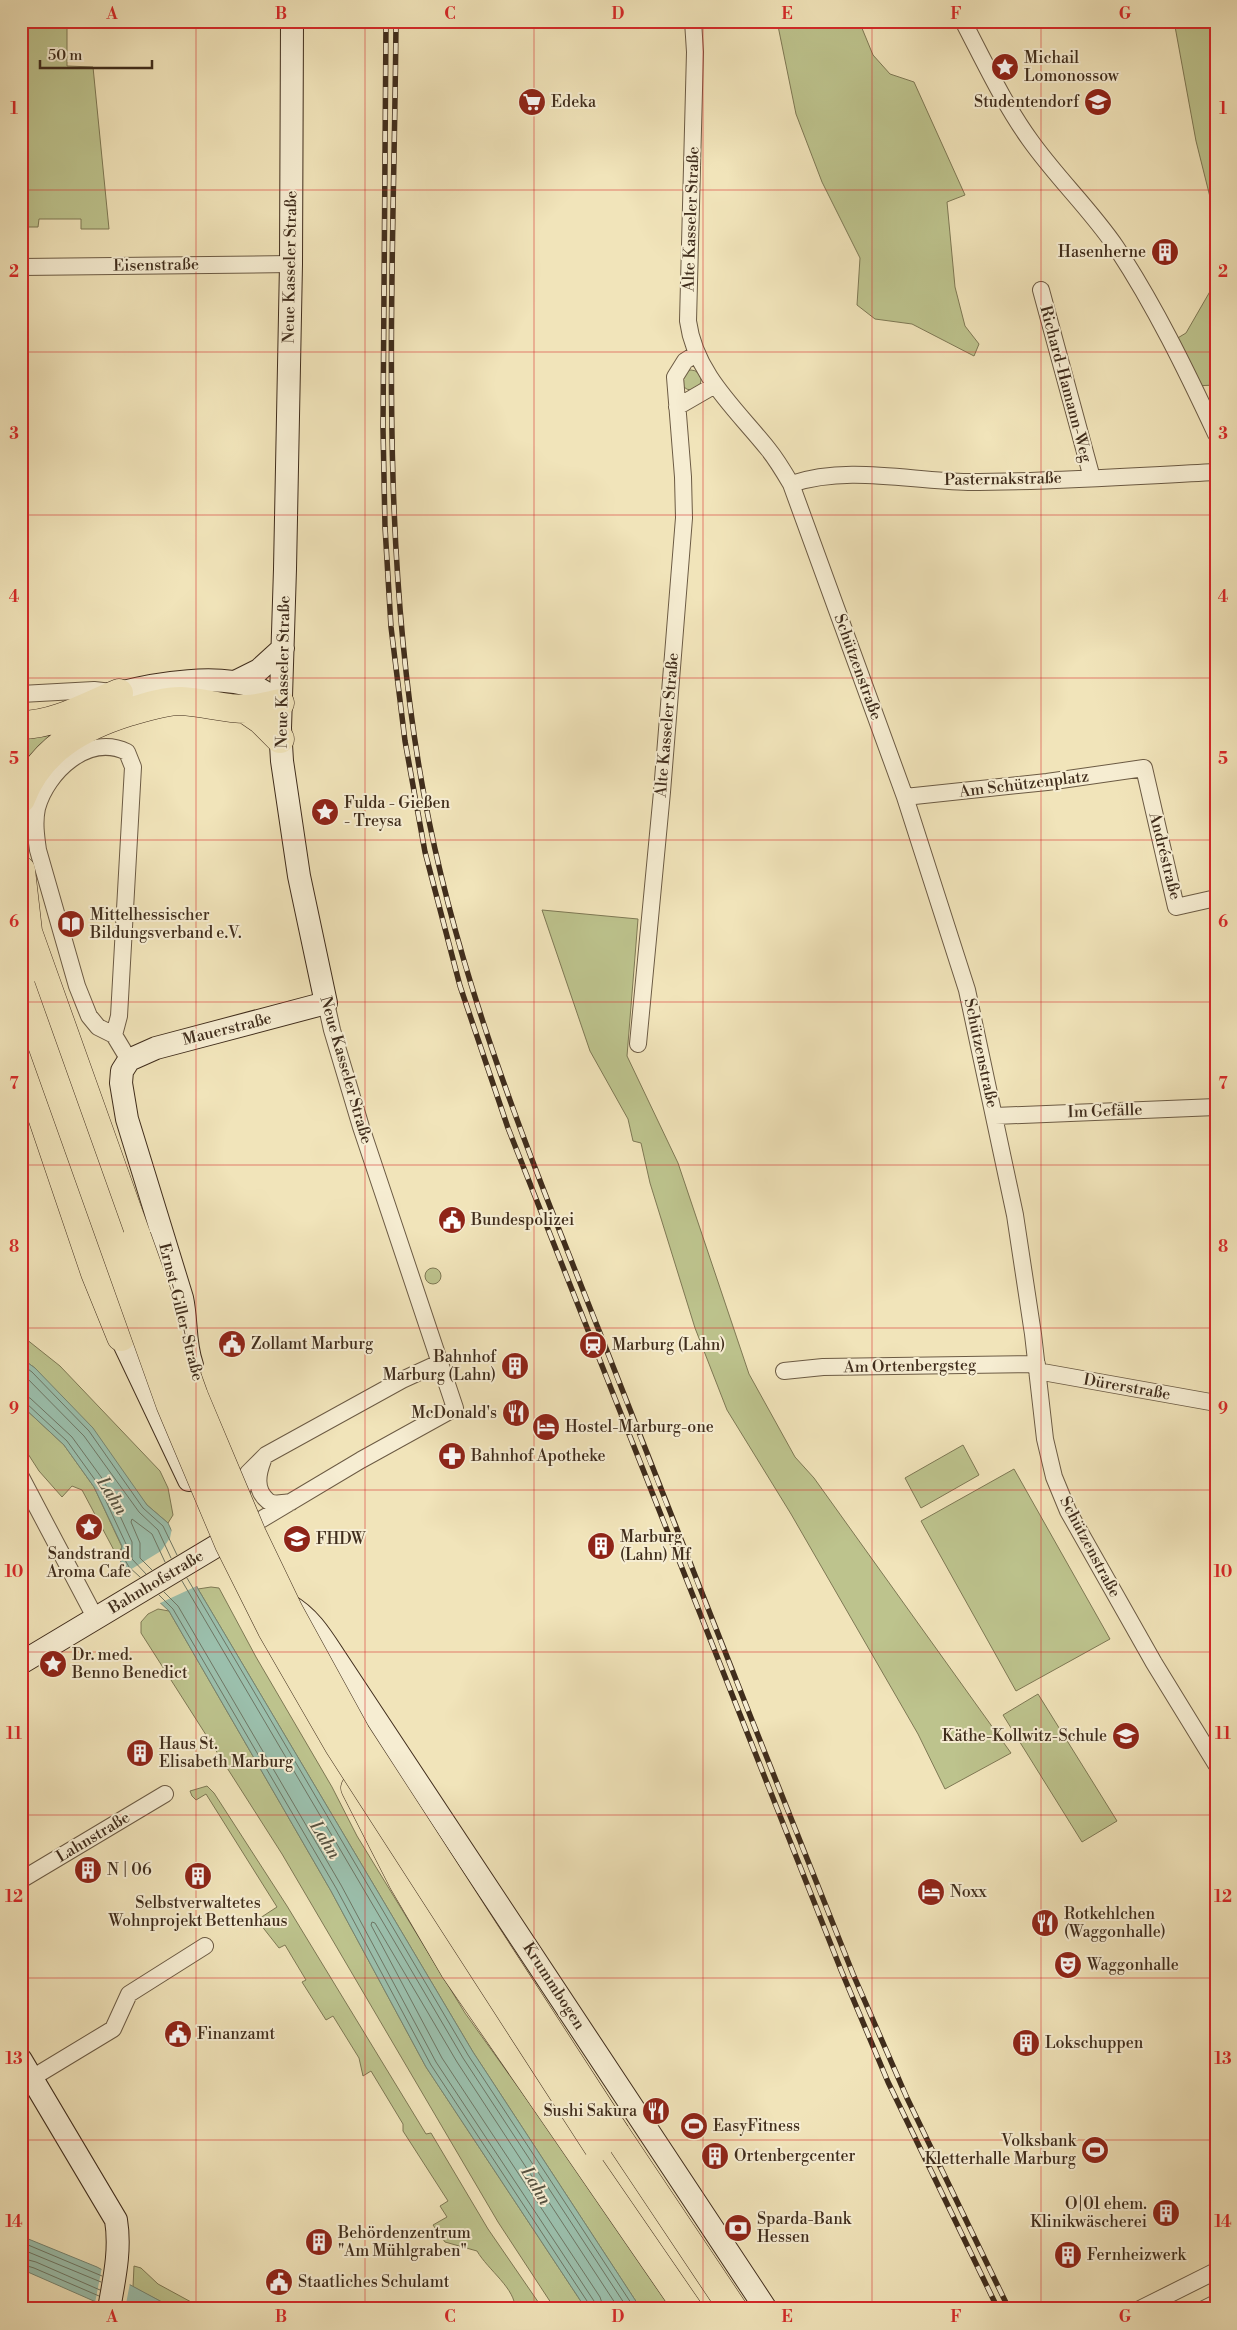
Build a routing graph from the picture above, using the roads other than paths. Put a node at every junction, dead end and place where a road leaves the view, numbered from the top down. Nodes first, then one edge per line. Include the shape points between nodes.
1 (292, 21) edge
2 (693, 21) edge
3 (963, 21) edge
4 (291, 264) junction
5 (21, 267) edge
6 (1041, 290) dead end
7 (696, 354) junction
8 (715, 385) junction
9 (677, 407) junction
10 (1216, 434) edge
11 (1216, 472) edge
12 (1092, 478) junction
13 (790, 484) junction
14 (283, 648) junction
15 (235, 682) junction
16 (119, 693) junction
17 (21, 694) edge
18 (280, 703) junction
19 (244, 709) junction
20 (21, 724) edge
21 (280, 739) junction
22 (1144, 768) joint
23 (905, 797) junction
24 (21, 799) edge
25 (21, 870) edge
26 (1216, 898) edge
27 (28, 931) edge
28 (21, 986) edge
29 (326, 1003) junction
30 (114, 1035) junction
31 (638, 1044) dead end
32 (21, 1055) edge
33 (129, 1060) junction
34 (1216, 1107) edge
35 (995, 1116) junction
36 (165, 1242) junction
37 (420, 1304) joint
38 (121, 1337) junction
39 (439, 1363) junction
40 (1037, 1368) junction
41 (784, 1371) dead end
42 (1216, 1403) edge
43 (266, 1454) junction
44 (21, 1477) edge
45 (241, 1493) junction
46 (291, 1502) junction
47 (223, 1542) junction
48 (101, 1616) junction
49 (272, 1617) junction
50 (21, 1664) edge
51 (340, 1665) junction
52 (1216, 1764) edge
53 (165, 1794) dead end
54 (21, 1880) edge
55 (205, 1946) dead end
56 (27, 2069) edge
57 (599, 2146) junction
58 (1216, 2271) edge
59 (1216, 2303) edge
60 (109, 2309) edge
61 (688, 2309) edge
62 (705, 2309) edge
63 (732, 2309) edge
64 (766, 2309) edge
65 (1140, 2309) edge
66 (1204, 2309) edge

1 - 4 main road, Neue Kasseler Straße
2 - 7 street, Alte Kasseler Straße via 688,321
3 - 10 street via 1030,140 1084,204 1140,286 1184,366
4 - 5 street, Eisenstraße
4 - 14 main road, Neue Kasseler Straße
6 - 12 street, Richard-Hamann-Weg
7 - 8 street, Schützenstraße
7 - 9 street, Alte Kasseler Straße via 685,361 675,376
8 - 9 street
8 - 13 street, Schützenstraße via 769,450
9 - 31 street, Alte Kasseler Straße via 683,477 683,528
11 - 12 street, Pasternakstraße
12 - 13 street, Pasternakstraße via 968,482 847,475 809,478
13 - 23 street, Schützenstraße
14 - 15 main road via 259,670
14 - 18 main road, Neue Kasseler Straße
15 - 16 main road via 168,683
15 - 18 main road via 257,688
16 - 17 street via 94,690
16 - 20 highway via 58,718
18 - 19 highway
18 - 21 main road, Neue Kasseler Straße
19 - 21 highway
19 - 24 highway via 180,701 111,718 77,733 50,754 33,773
21 - 29 main road, Neue Kasseler Straße via 299,876
22 - 23 street, Am Schützenplatz
22 - 26 street, Andréstraße via 1176,907
23 - 35 street, Schützenstraße via 958,956
25 - 27 highway
27 - 57 highway, bridge via 194,1396 288,1611 356,1733
28 - 57 highway, bridge via 170,1404 211,1504 268,1621 339,1746
29 - 33 main road, Mauerstraße via 156,1048
29 - 37 street, Neue Kasseler Straße via 361,1127
30 - 30 street via 119,1016 133,767 126,752 111,746 98,746 82,752 55,773 44,788 35,828 38,850 77,986 89,1016 98,1027
30 - 33 street
32 - 38 highway via 95,1273
33 - 36 main road, Ernst-Giller-Straße via 120,1078 127,1119
34 - 35 street, Im Gefälle
35 - 40 street, Schützenstraße via 1015,1215
36 - 38 main road via 160,1262 124,1322
36 - 45 main road, Ernst-Giller-Straße via 185,1313 188,1353
37 - 39 street, Bahnhofstraße
38 - 47 main road
39 - 43 street
39 - 46 street, Bahnhofstraße via 455,1408
40 - 41 street, Am Ortenbergsteg via 823,1367
40 - 42 street, Dürerstraße
40 - 52 street, Schützenstraße via 1048,1458 1068,1511 1154,1663
43 - 45 street via 248,1473
43 - 46 street via 257,1477 263,1494 274,1503
44 - 48 street
45 - 47 main road via 236,1525
46 - 47 street, Bahnhofstraße
47 - 48 main road, Bahnhofstraße
47 - 49 main road, Krummbogen via 249,1592
47 - 51 main road, Krummbogen via 276,1598 297,1609 311,1623
48 - 50 main road, Bahnhofstraße
49 - 51 main road, Krummbogen via 316,1643
49 - 57 highway via 350,1778 431,1931 484,2014
51 - 64 main road, Krummbogen
53 - 54 street, Lahnstraße
55 - 56 street via 128,1994 113,2028
56 - 60 main road via 116,2220 116,2269
57 - 61 highway
57 - 62 highway
57 - 63 highway
58 - 65 street
59 - 66 street

